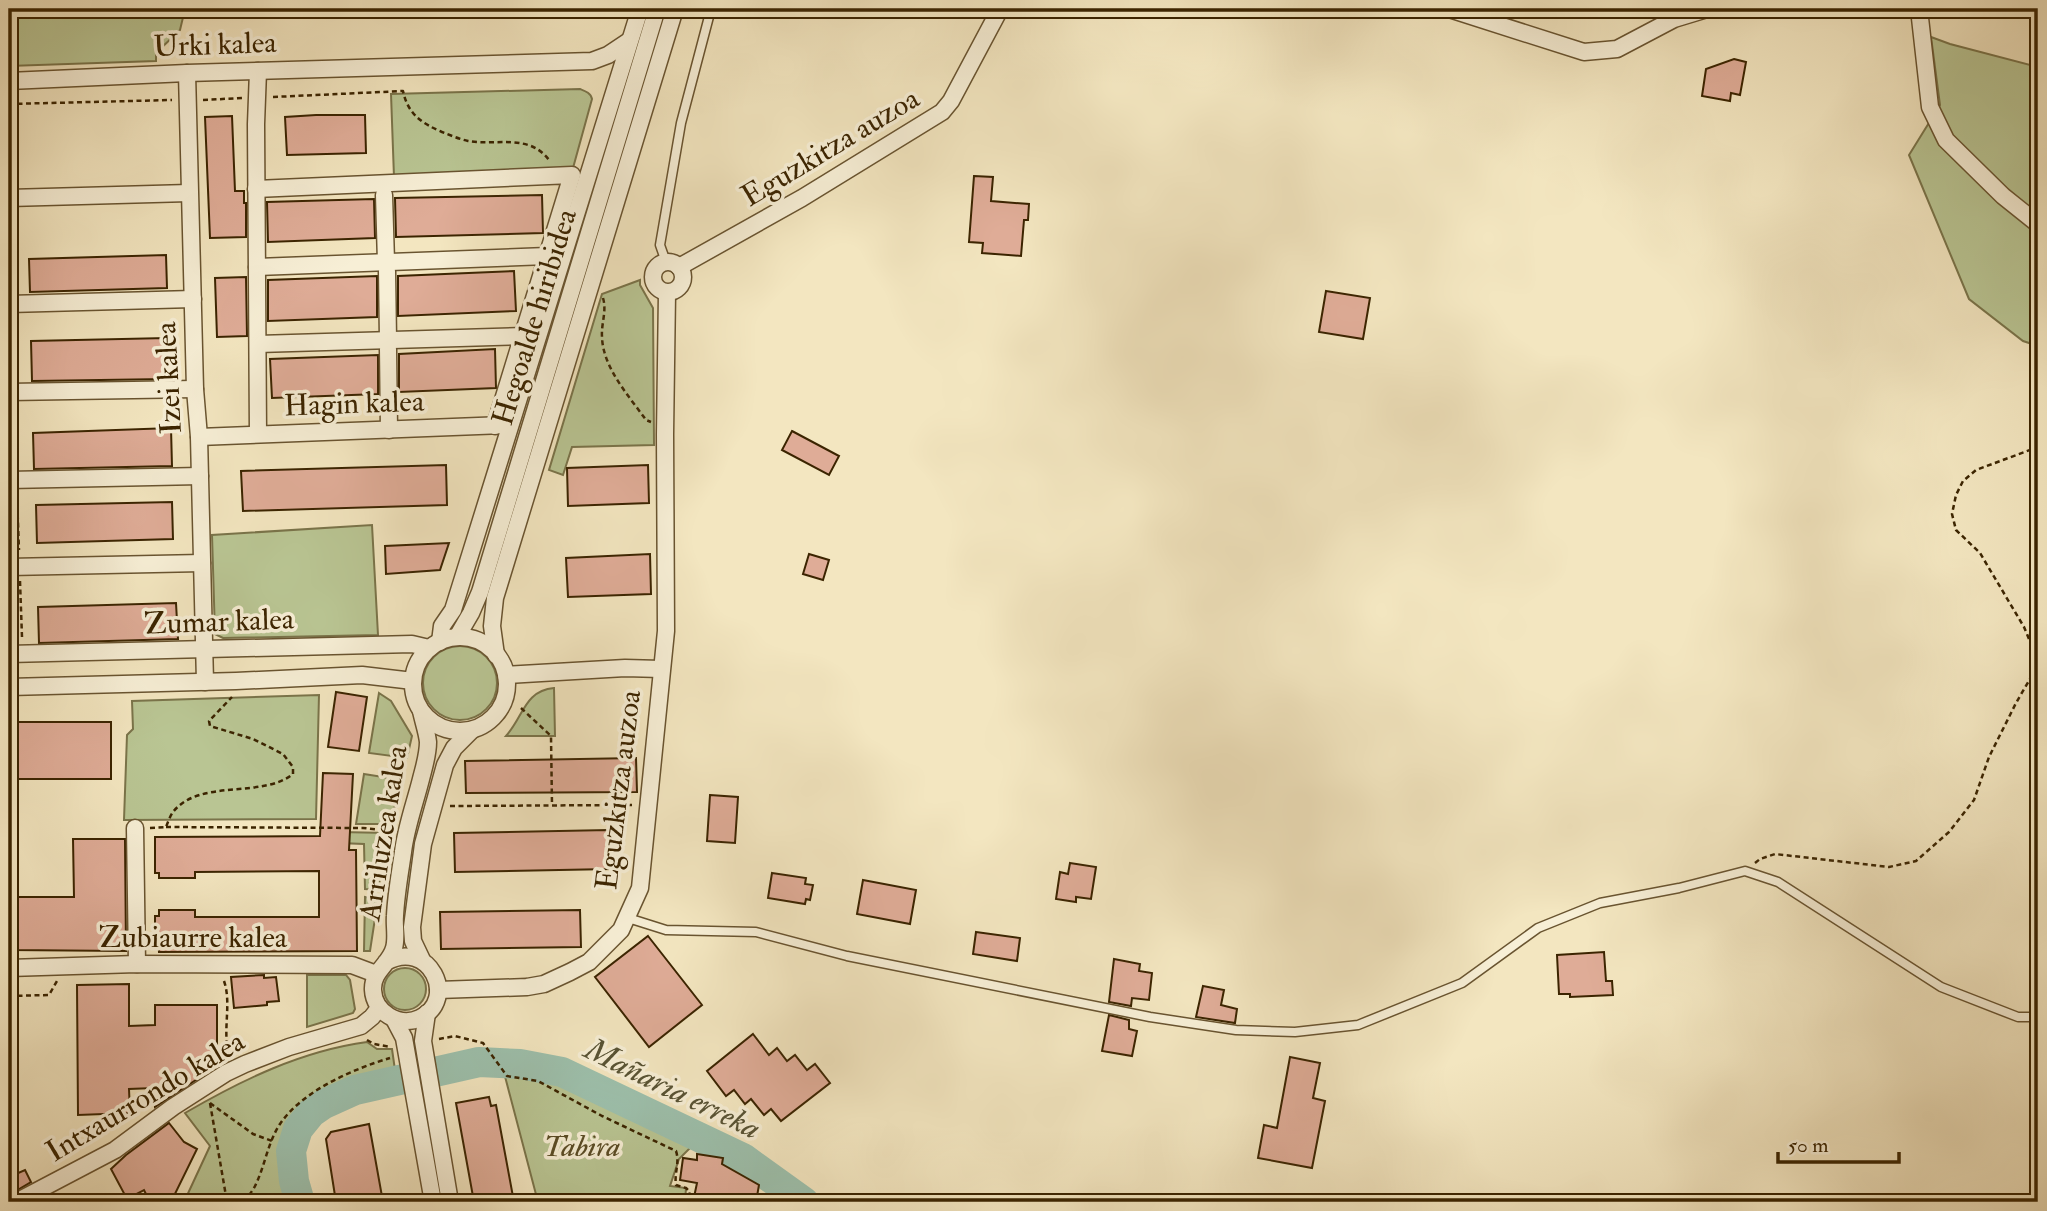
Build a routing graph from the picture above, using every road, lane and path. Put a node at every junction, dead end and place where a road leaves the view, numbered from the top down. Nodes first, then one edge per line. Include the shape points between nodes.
1 (640, 9) edge
2 (657, 9) edge
3 (676, 9) edge
4 (711, 9) edge
5 (1000, 9) edge
6 (1449, 9) edge
7 (1707, 9) edge
8 (1919, 9) edge
9 (629, 41) junction
10 (592, 61) junction
11 (258, 71) junction
12 (187, 73) junction
13 (9, 81) edge
14 (614, 87) junction
15 (256, 189) junction
16 (189, 193) junction
17 (384, 195) dead end
18 (9, 198) edge
19 (2038, 224) edge
20 (547, 256) junction
21 (673, 265) junction
22 (387, 266) junction
23 (257, 267) junction
24 (667, 293) junction
25 (193, 299) junction
26 (9, 304) edge
27 (523, 336) junction
28 (258, 344) junction
29 (388, 345) junction
30 (195, 388) junction
31 (9, 392) edge
32 (503, 425) junction
33 (389, 430) junction
34 (258, 435) junction
35 (199, 437) junction
36 (2038, 447) edge
37 (200, 476) junction
38 (9, 480) edge
39 (202, 563) junction
40 (9, 566) edge
41 (457, 638) junction
42 (435, 645) junction
43 (205, 650) junction
44 (9, 654) edge
45 (496, 655) junction
46 (661, 669) junction
47 (506, 675) junction
48 (236, 681) junction
49 (413, 681) junction
50 (205, 682) junction
51 (9, 687) edge
52 (521, 708) dead end
53 (421, 711) junction
54 (472, 730) junction
55 (448, 799) dead end
56 (552, 805) junction
57 (639, 805) dead end
58 (166, 827) junction
59 (135, 828) joint
60 (392, 831) dead end
61 (1745, 871) junction
62 (628, 918) junction
63 (422, 960) junction
64 (137, 964) junction
65 (9, 968) edge
66 (381, 968) junction
67 (61, 977) dead end
68 (216, 977) dead end
69 (438, 990) junction
70 (9, 996) edge
71 (379, 1008) junction
72 (427, 1013) junction
73 (2038, 1017) edge
74 (394, 1019) junction
75 (361, 1026) junction
76 (423, 1041) junction
77 (404, 1055) junction
78 (235, 1059) dead end
79 (207, 1086) junction
80 (210, 1103) junction
81 (427, 1116) junction
82 (272, 1141) junction
83 (16, 1202) edge
84 (227, 1202) edge
85 (244, 1202) edge
86 (433, 1202) edge
87 (450, 1202) edge
88 (688, 1202) edge

1 - 9 street
2 - 41 street, Hegoalde hiribidea via 480,592
3 - 45 street via 495,597
4 - 21 lane, Eguzkitza auzoa via 681,122 660,245
5 - 21 street, Eguzkitza auzoa via 942,112 802,198
6 - 7 street via 1584,51 1617,49 1674,19
8 - 19 street via 1930,107 1946,140
9 - 10 street
9 - 14 street
10 - 11 street, Urki kalea
10 - 14 street via 608,72
11 - 12 street, Urki kalea
11 - 15 street
12 - 13 street, Urki kalea
12 - 16 street, Izei kalea
14 - 32 street
15 - 20 street, Hegoalde hiribidea via 572,175
15 - 23 street
16 - 18 street
16 - 25 street, Izei kalea
17 - 22 street
20 - 22 street, Hegoalde hiribidea
20 - 27 street, Hegoalde hiribidea
21 - 24 street, Eguzkitza auzoa via 682,272 682,282
21 - 24 street, Eguzkitza auzoa via 657,266 652,275 654,285
22 - 23 street, Hegoalde hiribidea
22 - 29 street
23 - 28 street
24 - 46 street, Eguzkitza auzoa via 666,631
25 - 26 street
25 - 30 street, Izei kalea
27 - 29 street, Hegoalde hiribidea
27 - 32 street, Hegoalde hiribidea
28 - 29 street, Hegoalde hiribidea
28 - 34 street
29 - 33 street
30 - 31 street
30 - 35 street, Izei kalea
32 - 33 street, Hagin kalea
32 - 42 street via 453,610
33 - 34 street, Hagin kalea
34 - 35 street, Hagin kalea
35 - 37 street, Izei kalea
36 - 61 path via 1976,470 1963,481 1952,514 1956,530 1980,553 2034,651 2034,672 1989,757 1974,800 1949,832 1916,861 1889,867 1775,854
37 - 38 street
37 - 39 street, Izei kalea
39 - 40 street
39 - 43 street, Izei kalea
41 - 42 street
41 - 45 street via 479,642
42 - 43 street, Zumar kalea
42 - 49 street via 421,658
43 - 44 street, Zumar kalea
43 - 50 street, Izei kalea
45 - 47 street
46 - 47 street, Eguzkitza auzoa
46 - 62 street, Eguzkitza auzoa via 640,888
47 - 54 street via 502,704 490,720
48 - 49 street via 362,675
48 - 50 street
48 - 58 path via 234,694 209,721 210,726 253,738 283,754 293,774 284,781 196,797 172,813
49 - 53 street
50 - 51 street
52 - 56 path via 551,736
53 - 54 street via 438,726
53 - 66 street, Arriluzea kalea via 428,742 426,759 404,843 394,948
54 - 63 street, Arriluzea kalea via 445,765 423,844 412,927
55 - 56 path via 446,806
56 - 57 path
58 - 59 path
58 - 60 path
59 - 64 street
61 - 62 lane via 1600,903 1538,928 1462,984 1358,1025 1295,1032 1236,1030 1150,1017 847,956 756,932 666,930
61 - 73 lane via 1778,882 1941,987 2018,1017
62 - 69 street via 589,962 544,984
63 - 66 street, Arriluzea kalea via 404,956
63 - 69 street, Arriluzea kalea via 434,973
64 - 65 street, Zubiaurre kalea
64 - 66 street, Zubiaurre kalea
66 - 71 street, Arriluzea kalea via 373,991
67 - 70 path via 50,995
68 - 78 path via 225,985 228,1051
69 - 72 street
71 - 74 street
71 - 75 street, Intxaurrondo kalea
72 - 74 street via 411,1021
72 - 76 street
74 - 77 street via 404,1038
75 - 77 path via 374,1044 391,1046
75 - 79 street, Intxaurrondo kalea via 245,1063
76 - 81 street
76 - 88 path via 456,1036 483,1043 507,1076 538,1081 676,1151 676,1185 690,1192
77 - 81 street
77 - 82 path via 368,1065 324,1086 292,1111
79 - 80 path
79 - 83 street, Intxaurrondo kalea via 114,1150
80 - 82 path via 253,1134
80 - 84 path
81 - 86 street
81 - 87 street
82 - 85 path

